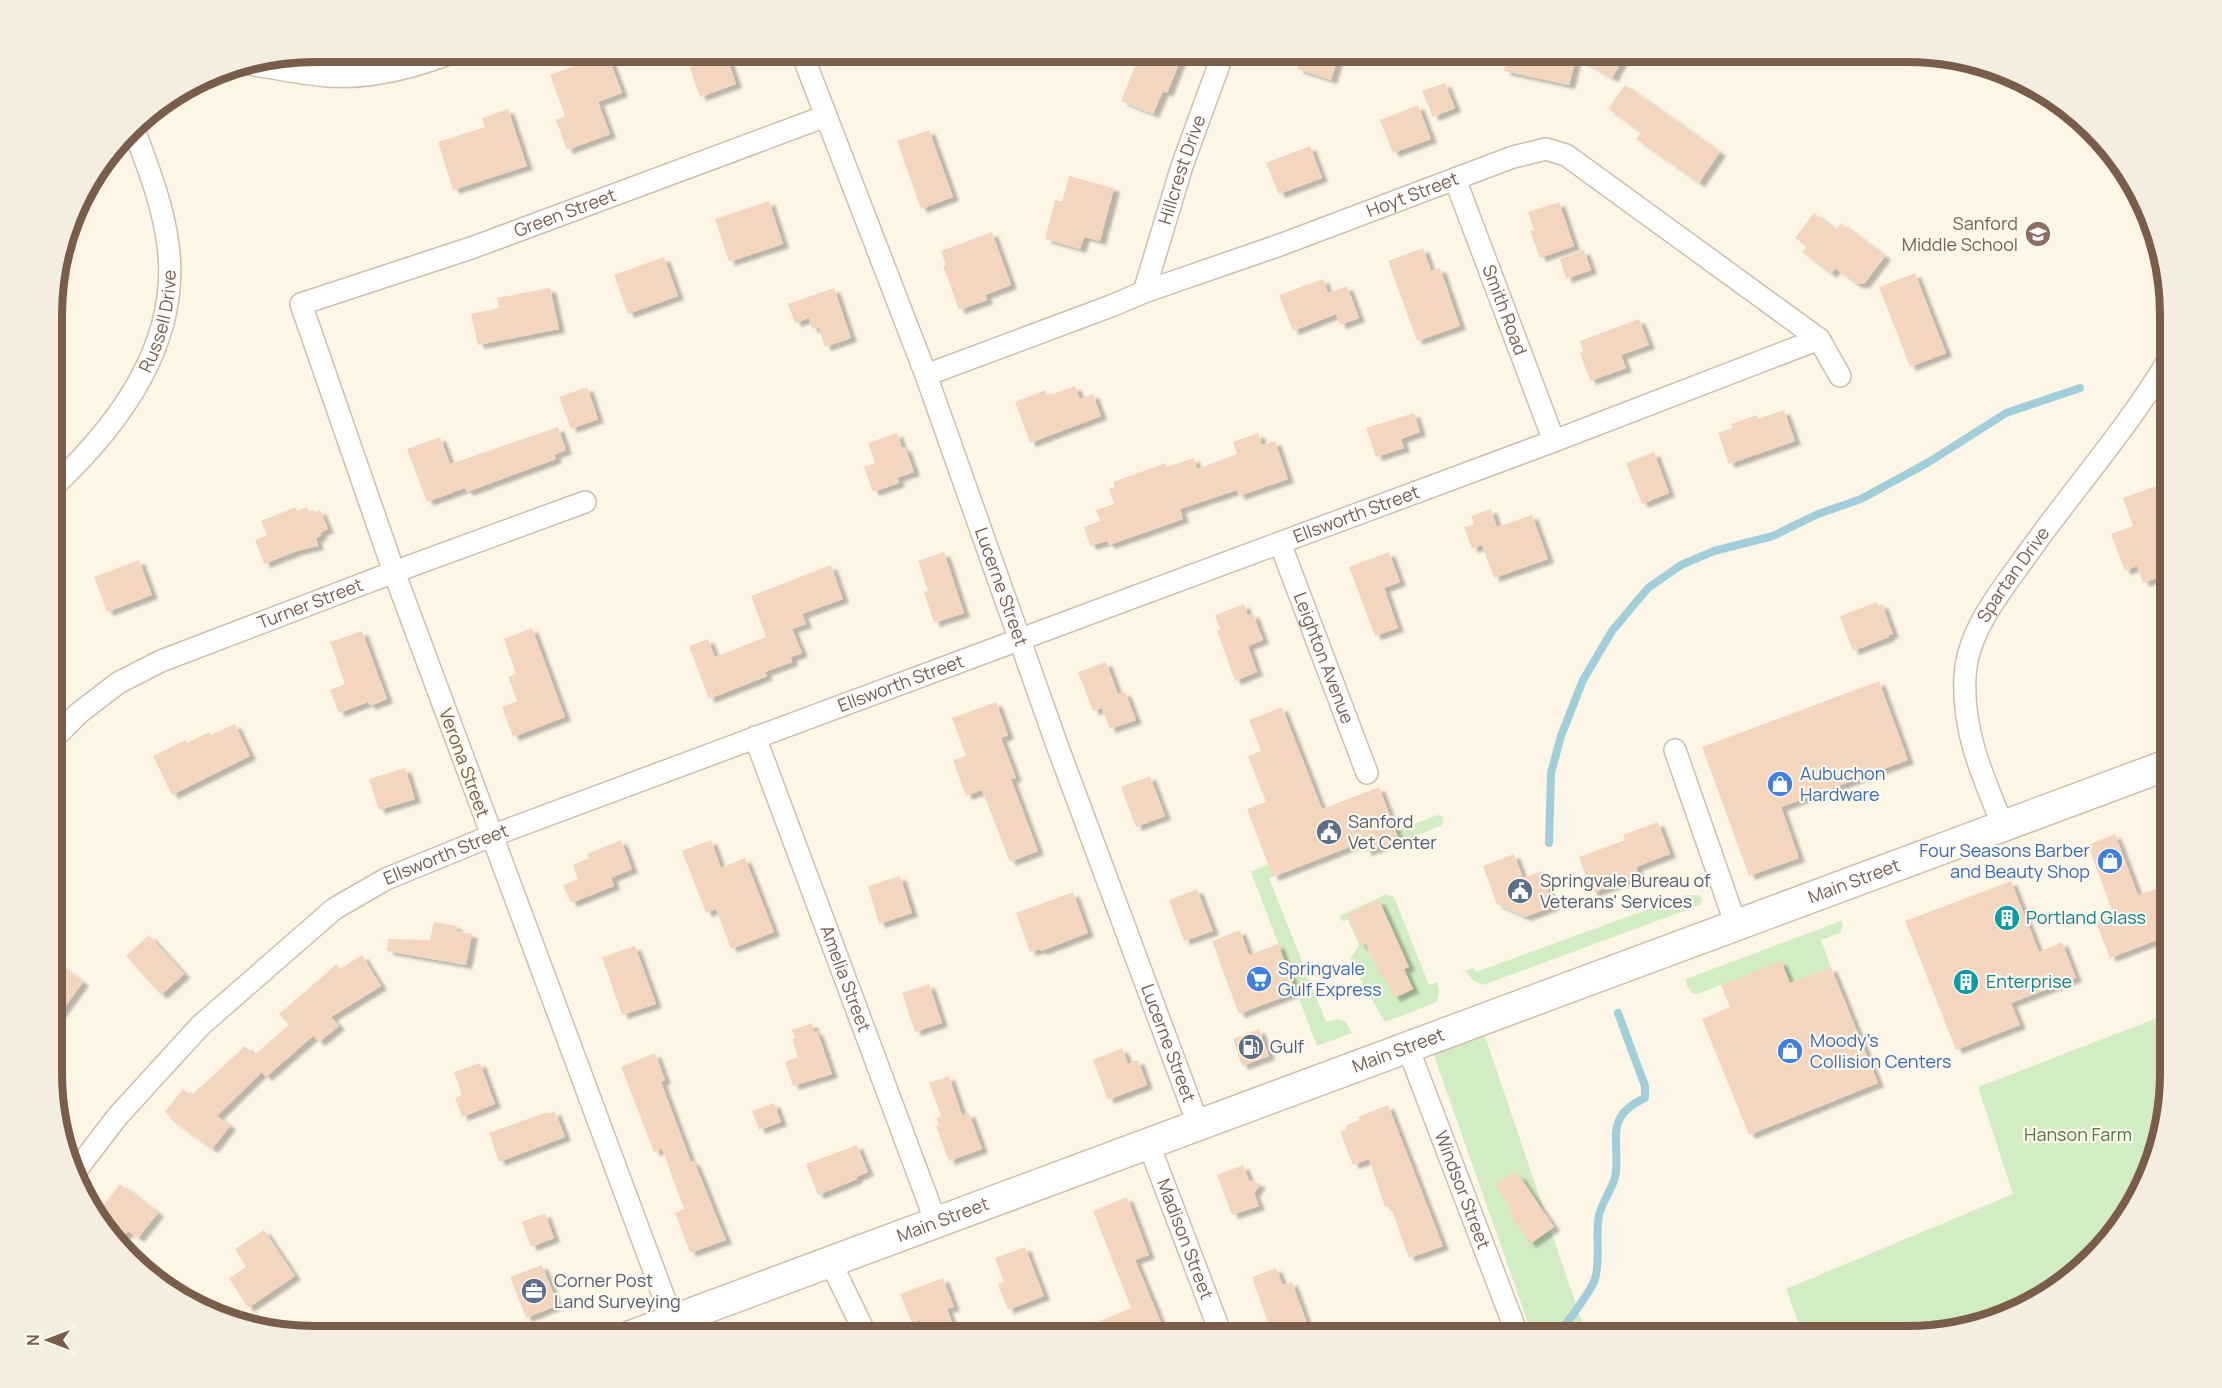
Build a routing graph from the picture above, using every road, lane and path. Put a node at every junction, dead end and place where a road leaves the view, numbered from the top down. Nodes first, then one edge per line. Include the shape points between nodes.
1 (427, 62) edge
2 (805, 62) edge
3 (1220, 62) edge
4 (264, 66) edge
5 (826, 116) junction
6 (136, 136) edge
7 (1455, 179) junction
8 (1144, 292) junction
9 (302, 304) joint
10 (1819, 339) junction
11 (2160, 374) edge
12 (926, 375) junction
13 (1840, 376) dead end
14 (1554, 441) junction
15 (62, 479) edge
16 (585, 502) dead end
17 (1280, 543) junction
18 (394, 572) junction
19 (1020, 639) junction
20 (62, 729) edge
21 (755, 737) junction
22 (1675, 750) dead end
23 (2160, 768) edge
24 (1367, 773) dead end
25 (2003, 826) junction
26 (491, 836) junction
27 (1736, 925) junction
28 (1408, 1048) junction
29 (1198, 1124) junction
30 (1148, 1142) junction
31 (79, 1166) edge
32 (936, 1222) junction
33 (830, 1261) junction
34 (672, 1319) junction
35 (652, 1327) edge
36 (862, 1327) edge
37 (1218, 1327) edge
38 (1514, 1327) edge

1 - 4 street via 360,76 328,76
2 - 5 street, Lucerne Street
3 - 8 street, Hillcrest Drive via 1173,194
5 - 9 street, Green Street via 474,247
5 - 12 street, Lucerne Street
6 - 15 street, Russell Drive via 155,189 168,246 165,313 158,342 134,392
7 - 8 street, Hoyt Street
7 - 10 street, Hoyt Street via 1538,150 1566,155
7 - 14 street, Smith Road
8 - 12 street, Hoyt Street
9 - 18 street, Verona Street
10 - 13 street, Hoyt Street
10 - 14 street, Ellsworth Street
11 - 25 street, Spartan Drive via 1996,598 1970,650 1965,675 1967,728
12 - 19 street, Lucerne Street
14 - 17 street, Ellsworth Street
16 - 18 street, Turner Street
17 - 19 street, Ellsworth Street
17 - 24 street, Leighton Avenue
18 - 20 street, Turner Street via 161,661 118,683
18 - 26 street, Verona Street
19 - 21 street, Ellsworth Street
19 - 29 street, Lucerne Street
21 - 26 street, Ellsworth Street
21 - 32 street, Amelia Street
22 - 27 street
23 - 25 main road, Main Street
25 - 27 main road, Main Street
26 - 31 street, Ellsworth Street via 386,879 334,909 200,1026 117,1116
26 - 34 street, Verona Street
27 - 28 main road, Main Street
28 - 29 main road, Main Street
28 - 38 street, Windsor Street
29 - 30 main road, Main Street
30 - 32 main road, Main Street
30 - 37 street, Madison Street
32 - 33 main road, Main Street
33 - 34 main road, Main Street
33 - 36 street
34 - 35 main road, Main Street

